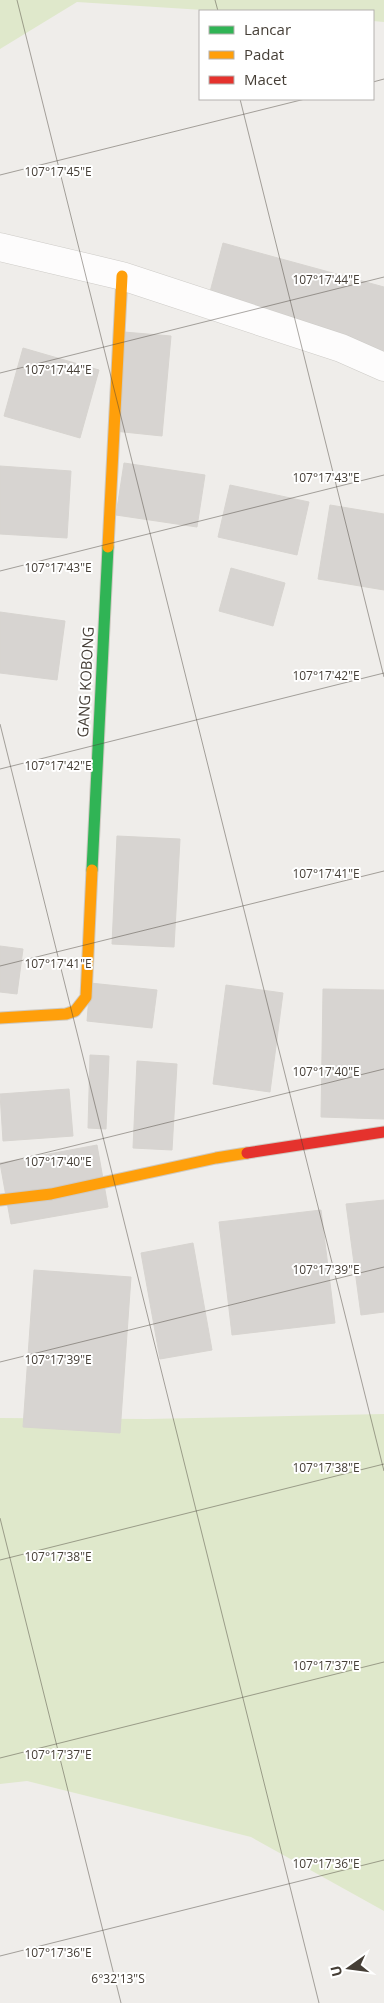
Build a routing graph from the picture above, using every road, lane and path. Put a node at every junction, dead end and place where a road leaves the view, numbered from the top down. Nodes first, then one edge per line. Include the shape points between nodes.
1 (0, 247) edge
2 (122, 276) junction
3 (384, 367) edge
4 (0, 1018) edge
5 (384, 1132) edge
6 (0, 1200) edge

1 - 2 street
2 - 3 street via 341,348
2 - 4 street, GANG KOBONG via 86,997 75,1011 66,1014
5 - 6 street via 216,1158 51,1194

